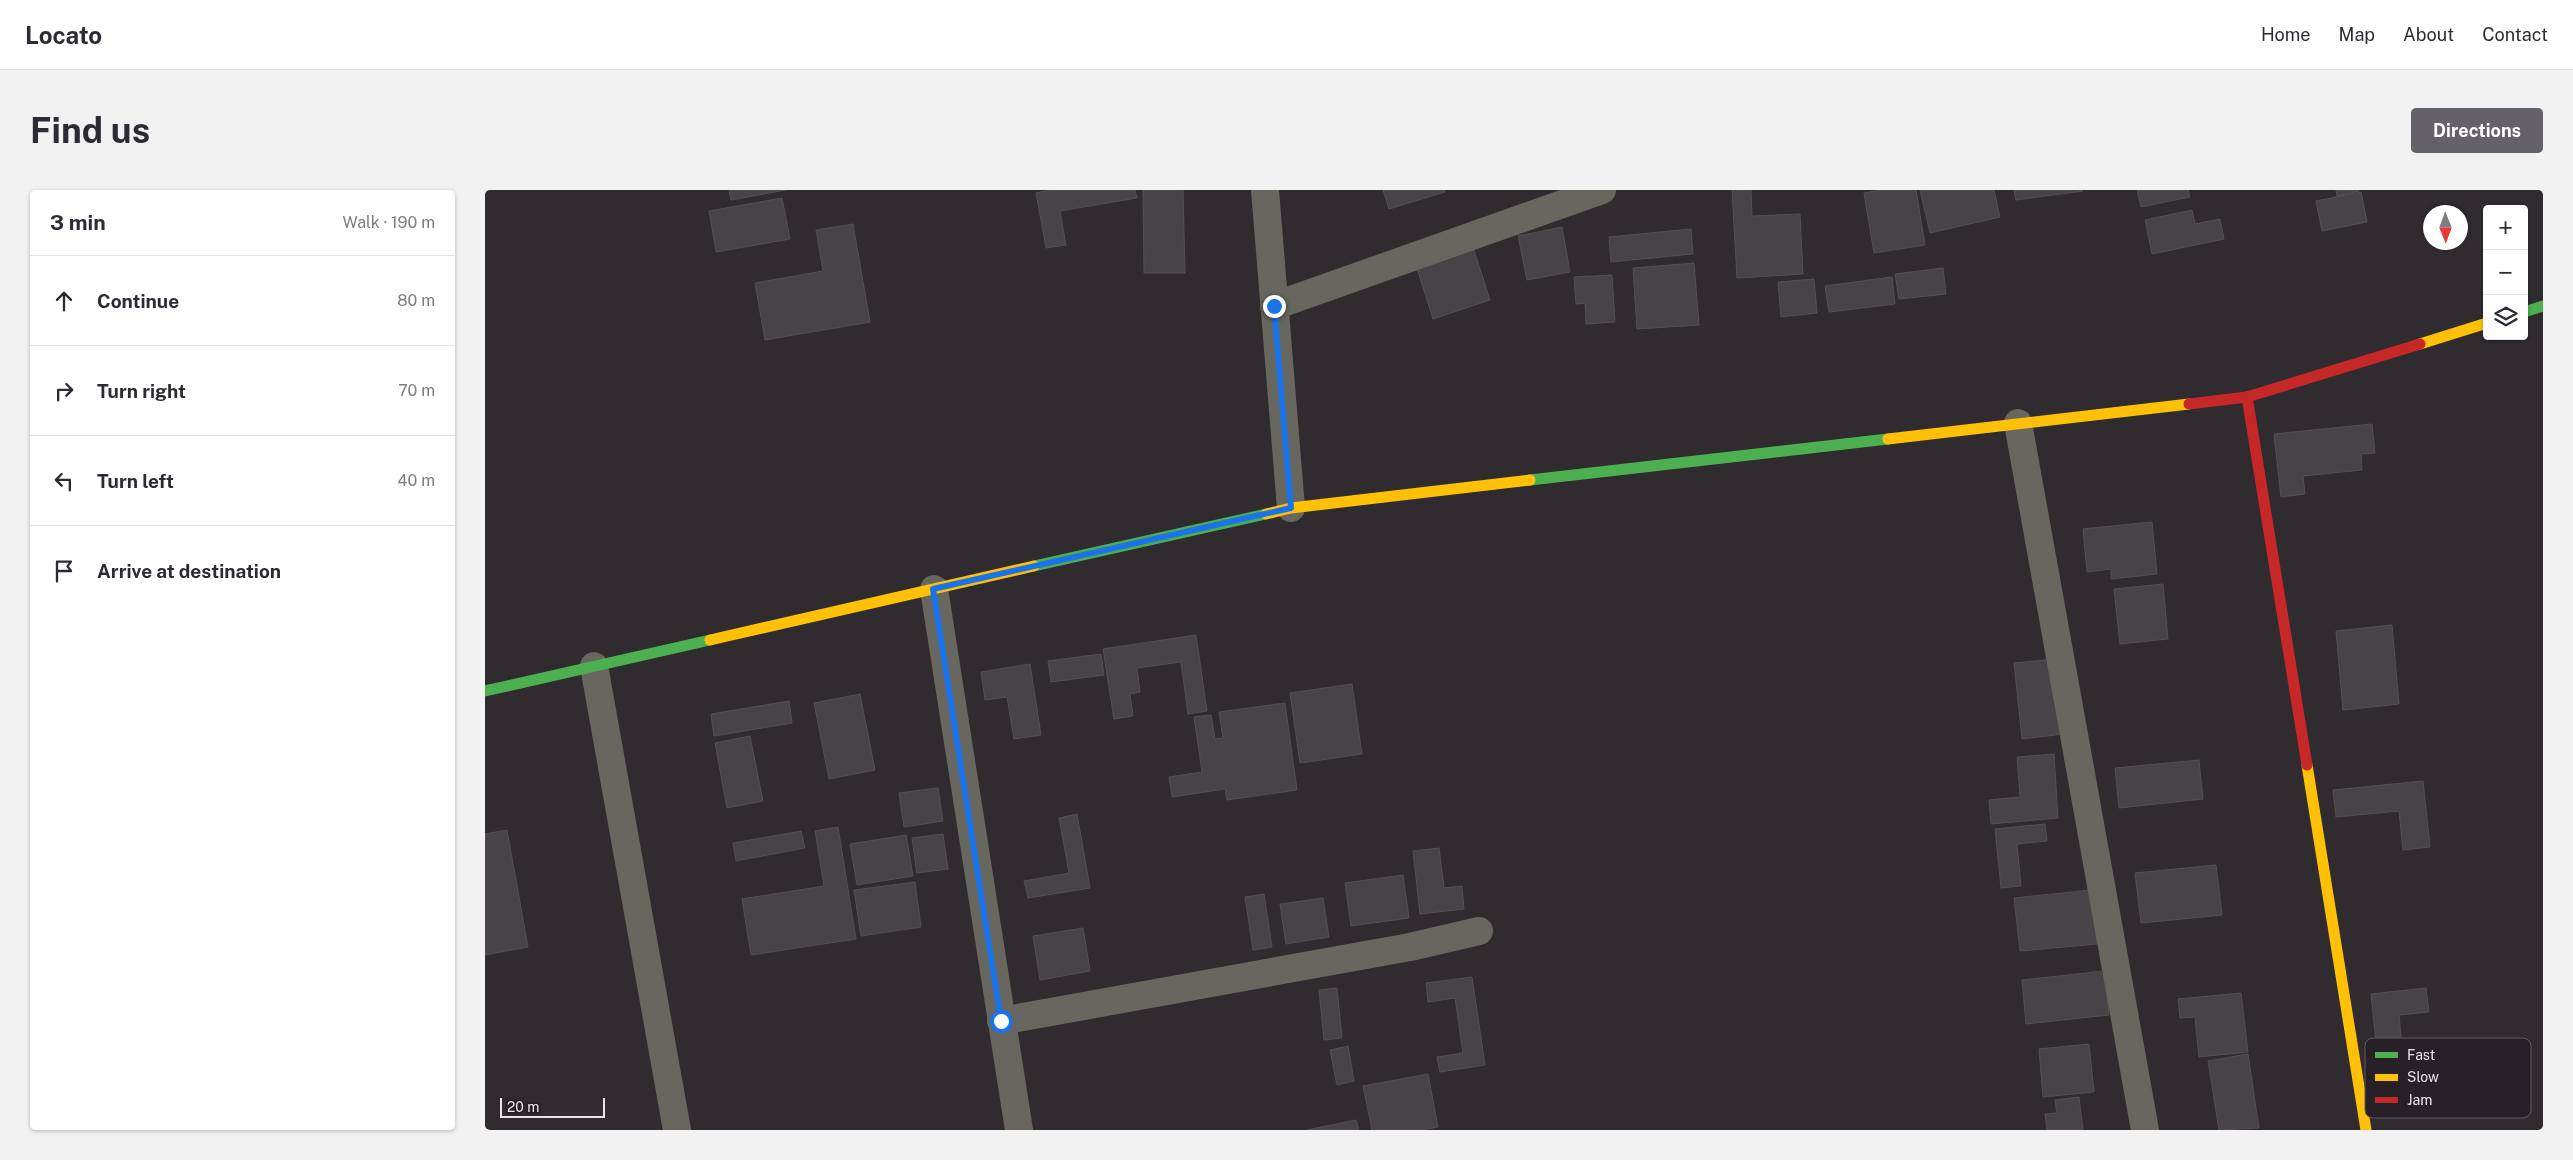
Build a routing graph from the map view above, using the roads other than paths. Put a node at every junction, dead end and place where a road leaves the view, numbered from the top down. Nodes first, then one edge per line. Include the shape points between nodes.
1 (1265, 190) edge
2 (1602, 190) edge
3 (1274, 306) junction
4 (2543, 306) edge
5 (2528, 311) edge
6 (2483, 324) edge
7 (2247, 396) junction
8 (2018, 423) junction
9 (1291, 508) junction
10 (933, 589) junction
11 (594, 666) junction
12 (485, 691) edge
13 (1479, 932) dead end
14 (1001, 1021) junction
15 (677, 1130) edge
16 (1019, 1130) edge
17 (2145, 1130) edge
18 (2366, 1130) edge

1 - 3 street
2 - 3 street
3 - 9 street
4 - 5 street
6 - 7 street
7 - 8 street
7 - 18 street
8 - 9 street
8 - 17 street
9 - 10 street
10 - 11 street
10 - 14 street
11 - 12 street
11 - 15 street
13 - 14 street
14 - 16 street

